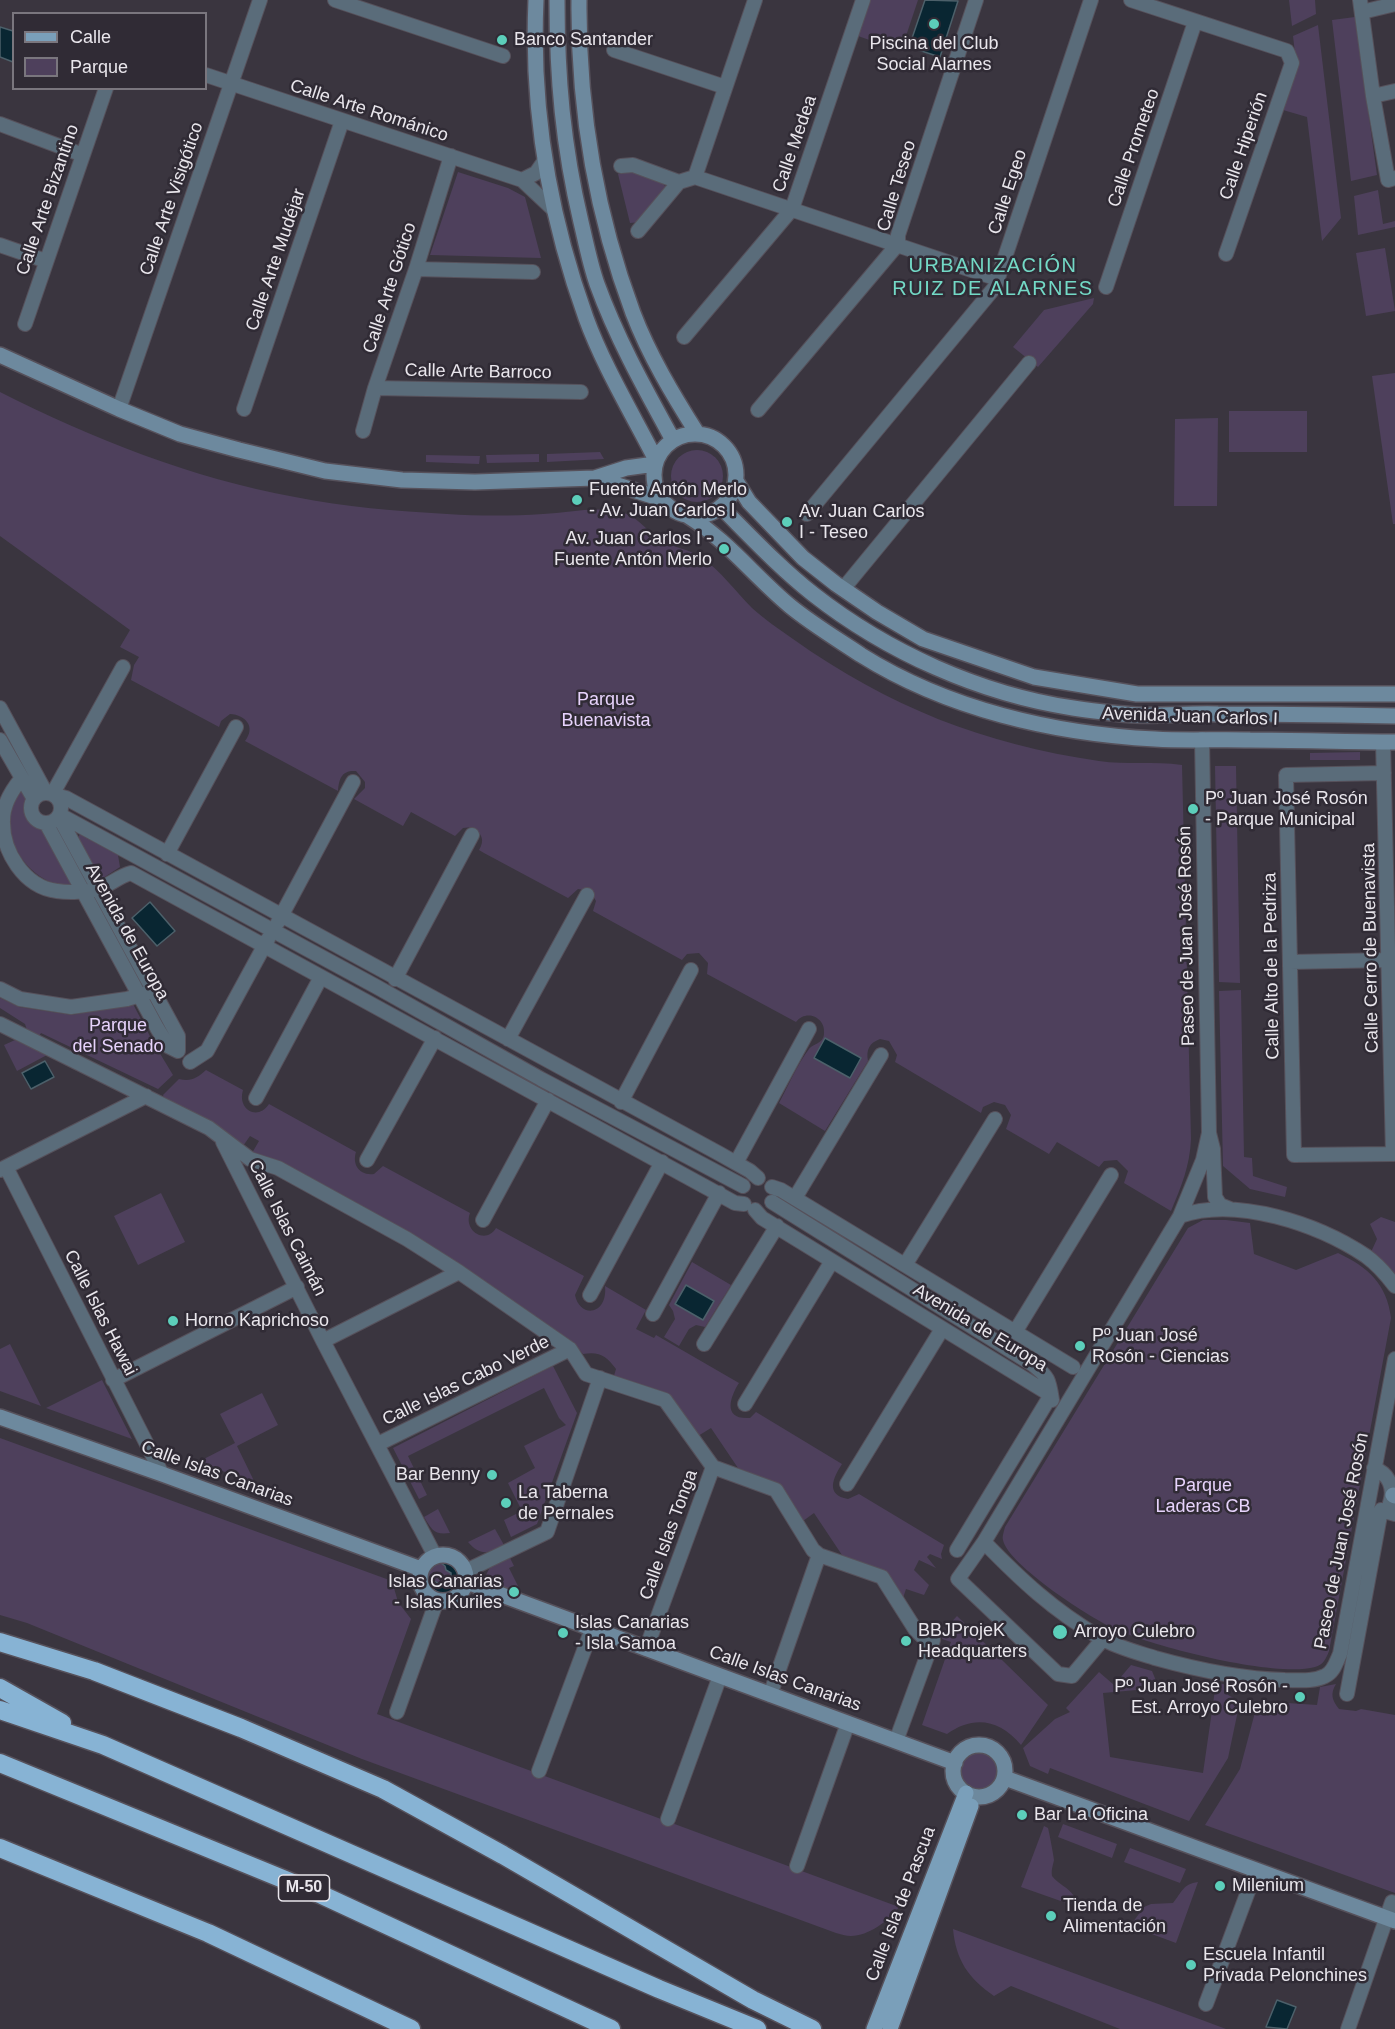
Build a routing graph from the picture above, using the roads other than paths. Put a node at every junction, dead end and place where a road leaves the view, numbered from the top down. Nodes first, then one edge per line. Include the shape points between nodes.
1 (260, 0) edge
2 (335, 0) edge
3 (536, 0) edge
4 (557, 0) edge
5 (579, 0) edge
6 (755, 0) edge
7 (863, 0) edge
8 (976, 0) edge
9 (1092, 0) edge
10 (1131, 0) edge
11 (1395, 4) edge
12 (1361, 6) edge
13 (1195, 22) junction
14 (614, 50) dead end
15 (503, 57) dead end
16 (207, 75) edge
17 (230, 84) junction
18 (725, 87) junction
19 (105, 90) edge
20 (1395, 91) edge
21 (1373, 96) junction
22 (342, 121) junction
23 (0, 124) edge
24 (83, 155) junction
25 (451, 156) junction
26 (545, 160) junction
27 (621, 166) dead end
28 (695, 177) junction
29 (1392, 179) edge
30 (522, 180) junction
31 (679, 182) junction
32 (792, 209) junction
33 (555, 211) junction
34 (638, 231) dead end
35 (898, 244) junction
36 (0, 245) edge
37 (1226, 254) dead end
38 (46, 261) junction
39 (416, 269) junction
40 (533, 272) dead end
41 (998, 279) junction
42 (1106, 287) dead end
43 (25, 324) dead end
44 (684, 337) dead end
45 (0, 355) edge
46 (1029, 363) dead end
47 (375, 388) junction
48 (580, 392) dead end
49 (119, 409) junction
50 (244, 409) dead end
51 (758, 410) dead end
52 (363, 431) dead end
53 (697, 433) junction
54 (645, 440) junction
55 (673, 440) junction
56 (656, 462) junction
57 (626, 468) junction
58 (595, 478) junction
59 (736, 481) junction
60 (662, 500) junction
61 (722, 507) junction
62 (807, 514) dead end
63 (688, 516) junction
64 (843, 589) junction
65 (123, 667) dead end
66 (1395, 694) edge
67 (0, 708) edge
68 (1395, 716) edge
69 (236, 727) dead end
70 (1202, 739) junction
71 (0, 740) edge
72 (1389, 742) edge
73 (1384, 773) junction
74 (21, 778) junction
75 (353, 782) dead end
76 (47, 795) junction
77 (55, 818) junction
78 (472, 835) dead end
79 (167, 854) junction
80 (99, 889) junction
81 (84, 891) junction
82 (587, 895) dead end
83 (281, 916) junction
84 (273, 931) junction
85 (265, 945) junction
86 (1389, 960) junction
87 (1290, 962) junction
88 (691, 970) dead end
89 (321, 977) junction
90 (394, 979) junction
91 (377, 987) junction
92 (0, 989) edge
93 (147, 993) junction
94 (1393, 1004) edge
95 (447, 1005) junction
96 (384, 1011) junction
97 (450, 1028) junction
98 (809, 1029) dead end
99 (4, 1031) edge
100 (435, 1038) junction
101 (508, 1039) junction
102 (881, 1055) dead end
103 (510, 1061) junction
104 (190, 1062) dead end
105 (491, 1069) junction
106 (562, 1069) junction
107 (541, 1079) junction
108 (146, 1096) junction
109 (256, 1098) dead end
110 (548, 1100) junction
111 (621, 1102) junction
112 (604, 1112) junction
113 (995, 1119) dead end
114 (671, 1128) junction
115 (1209, 1133) junction
116 (609, 1134) junction
117 (222, 1139) junction
118 (675, 1150) junction
119 (1394, 1154) joint
120 (367, 1160) dead end
121 (662, 1162) junction
122 (736, 1163) junction
123 (3, 1169) edge
124 (1111, 1175) dead end
125 (758, 1178) junction
126 (743, 1186) junction
127 (772, 1187) junction
128 (719, 1193) junction
129 (795, 1198) junction
130 (772, 1202) junction
131 (750, 1207) junction
132 (1230, 1209) junction
133 (1180, 1216) junction
134 (483, 1221) dead end
135 (839, 1225) junction
136 (777, 1226) junction
137 (845, 1248) junction
138 (832, 1261) junction
139 (905, 1265) junction
140 (877, 1268) junction
141 (459, 1272) junction
142 (1395, 1286) edge
143 (297, 1287) junction
144 (590, 1295) dead end
145 (887, 1295) junction
146 (962, 1300) junction
147 (933, 1302) junction
148 (653, 1314) dead end
149 (942, 1329) junction
150 (1016, 1332) junction
151 (323, 1341) junction
152 (704, 1344) dead end
153 (570, 1349) junction
154 (1095, 1358) junction
155 (1395, 1359) edge
156 (1037, 1368) junction
157 (1069, 1368) junction
158 (600, 1378) junction
159 (113, 1380) junction
160 (1051, 1392) junction
161 (745, 1404) dead end
162 (0, 1418) edge
163 (1052, 1429) junction
164 (378, 1444) junction
165 (713, 1467) junction
166 (1385, 1473) edge
167 (162, 1474) junction
168 (847, 1484) dead end
169 (1394, 1495) edge
170 (1367, 1510) junction
171 (1388, 1512) edge
172 (970, 1528) junction
173 (985, 1540) junction
174 (957, 1550) dead end
175 (819, 1555) junction
176 (435, 1557) junction
177 (421, 1569) junction
178 (466, 1576) junction
179 (437, 1600) junction
180 (592, 1629) junction
181 (1103, 1639) junction
182 (0, 1642) edge
183 (646, 1649) junction
184 (1333, 1671) junction
185 (720, 1676) junction
186 (1350, 1679) junction
187 (0, 1688) edge
188 (1347, 1694) dead end
189 (770, 1695) junction
190 (0, 1710) edge
191 (397, 1712) dead end
192 (848, 1723) junction
193 (896, 1741) junction
194 (103, 1745) junction
195 (0, 1763) edge
196 (955, 1763) junction
197 (539, 1771) dead end
198 (1005, 1778) junction
199 (971, 1795) junction
200 (668, 1819) dead end
201 (0, 1848) edge
202 (797, 1866) dead end
203 (1256, 1870) junction
204 (1392, 1902) dead end
205 (1391, 1919) edge
206 (893, 1999) junction
207 (1206, 2004) dead end
208 (411, 2029) edge
209 (611, 2029) edge
210 (757, 2029) edge
211 (812, 2029) edge
212 (874, 2029) edge
213 (890, 2029) edge
214 (1347, 2029) edge

1 - 17 street, Calle Arte Visigótico
2 - 15 street
3 - 26 main road via 538,117
4 - 55 main road via 565,141 596,282 623,347
5 - 53 main road via 582,102 590,159 608,233 633,315 676,401
6 - 18 street
7 - 32 street, Calle Medea
8 - 35 street, Calle Teseo
9 - 41 street, Calle Egeo
10 - 13 street
11 - 12 street
12 - 21 street
13 - 37 street, Calle Hiperión via 1287,51 1292,63
13 - 42 street, Calle Prometeo
14 - 18 street
16 - 17 street, Calle Arte Románico
17 - 22 street, Calle Arte Románico
17 - 49 street, Calle Arte Visigótico
18 - 28 street
19 - 24 street, Calle Arte Bizantino
20 - 21 street
21 - 29 street
22 - 25 street, Calle Arte Románico
22 - 50 street, Calle Arte Mudéjar
23 - 24 street
24 - 38 street, Calle Arte Bizantino
25 - 30 street, Calle Arte Románico
25 - 39 street, Calle Arte Gótico
26 - 30 street via 536,173
26 - 33 main road
27 - 31 street via 633,165
28 - 31 street
28 - 32 street
30 - 33 street, Calle Arte Románico
31 - 34 street
32 - 35 street
32 - 44 street, Calle Medea
33 - 54 main road via 586,319
35 - 41 street
35 - 51 street, Calle Teseo
36 - 38 street
38 - 43 street, Calle Arte Bizantino
39 - 40 street
39 - 47 street, Calle Arte Gótico
41 - 62 street, Calle Egeo via 989,296
45 - 49 main road
46 - 64 street
47 - 48 street, Calle Arte Barroco
47 - 52 street, Calle Arte Gótico
49 - 58 main road via 180,434 325,471 475,483
53 - 55 main road
53 - 59 main road via 713,437 726,447 735,462
54 - 56 main road
54 - 57 main road via 638,460
55 - 56 main road
56 - 57 main road
56 - 60 main road via 655,485
57 - 58 main road
58 - 60 main road
59 - 61 main road
59 - 64 main road, Avenida Juan Carlos I via 768,523 803,558
60 - 63 main road
61 - 63 main road via 705,515
61 - 68 main road, Avenida Juan Carlos I via 783,570 879,639 957,676 1001,691 1072,708 1135,715
63 - 70 main road, Avenida Juan Carlos I via 722,540 791,606 826,633 864,657 945,696 1038,724 1096,734
64 - 66 main road, Avenida Juan Carlos I via 923,639 1045,679 1137,694
65 - 76 street
67 - 76 street
69 - 79 street
70 - 72 main road, Avenida Juan Carlos I
70 - 115 street, Paseo de Juan José Rosón
71 - 74 street
72 - 73 street, Calle Cerro de Buenavista
73 - 86 street, Calle Cerro de Buenavista
73 - 87 street, Calle Alto de la Pedriza via 1286,776
74 - 76 street
74 - 81 street via 12,789 2,819 9,855 40,886 56,891
75 - 83 street
76 - 77 street via 60,801 62,809
76 - 77 street via 31,809 34,818 39,822
76 - 79 street via 66,798
77 - 80 street, Avenida de Europa
77 - 81 street, Avenida de Europa
77 - 84 street, Avenida de Europa
78 - 90 street
79 - 83 street
80 - 81 street
80 - 85 street, Avenida de Europa via 131,873
80 - 93 street, Avenida de Europa
81 - 93 street, Avenida de Europa
82 - 101 street
83 - 84 street
83 - 90 street
84 - 85 street
84 - 91 street, Avenida de Europa
85 - 89 street, Avenida de Europa
85 - 104 street via 207,1051
86 - 87 street
86 - 94 street, Calle Cerro de Buenavista
87 - 119 street, Calle Alto de la Pedriza via 1294,1155
88 - 111 street
89 - 96 street, Avenida de Europa
89 - 109 street
90 - 95 street
91 - 96 street
91 - 97 street, Avenida de Europa
92 - 93 street via 20,999 70,1007
94 - 119 street, Calle Cerro de Buenavista
95 - 97 street
95 - 101 street
96 - 100 street, Avenida de Europa
97 - 103 street, Avenida de Europa
98 - 122 street
99 - 108 street
100 - 105 street, Avenida de Europa
100 - 120 street
101 - 106 street
102 - 129 street
103 - 105 street
103 - 107 street, Avenida de Europa
105 - 110 street, Avenida de Europa
106 - 107 street
106 - 111 street
107 - 112 street, Avenida de Europa
108 - 117 street via 209,1128
108 - 123 street
110 - 116 street, Avenida de Europa
110 - 134 street
111 - 114 street
112 - 116 street
112 - 118 street, Avenida de Europa
113 - 139 street
114 - 118 street
114 - 122 street
115 - 132 street, Paseo de Juan José Rosón via 1215,1197 1220,1205
115 - 133 street, Paseo de Juan José Rosón via 1203,1160
116 - 121 street, Avenida de Europa
117 - 141 street via 250,1159 278,1168 354,1209
117 - 143 street, Calle Islas Caimán
118 - 126 street, Avenida de Europa
121 - 128 street, Avenida de Europa
121 - 144 street
122 - 125 street
123 - 159 street, Calle Islas Hawai
124 - 150 street
125 - 126 street
125 - 127 street
126 - 131 street via 741,1192
127 - 129 street, Avenida de Europa
127 - 130 street
128 - 131 street, Avenida de Europa
128 - 148 street
129 - 135 street, Avenida de Europa
130 - 131 street via 768,1207
130 - 137 street, Avenida de Europa
131 - 136 street, Avenida de Europa
132 - 133 street
132 - 142 street via 1289,1221 1334,1239 1370,1259
133 - 154 street, Paseo de Juan José Rosón
135 - 137 street
135 - 139 street, Avenida de Europa
136 - 138 street, Avenida de Europa
136 - 152 street
137 - 140 street, Avenida de Europa
138 - 145 street, Avenida de Europa
138 - 161 street
139 - 146 street, Avenida de Europa
140 - 145 street, Avenida de Europa
140 - 147 street, Avenida de Europa
141 - 151 street
141 - 153 street
143 - 151 street, Calle Islas Caimán
143 - 159 street
145 - 149 street, Avenida de Europa
146 - 147 street, Avenida de Europa
146 - 150 street, Avenida de Europa
147 - 156 street, Avenida de Europa
149 - 160 street, Avenida de Europa
149 - 168 street
150 - 157 street, Avenida de Europa
151 - 164 street, Calle Islas Caimán
153 - 158 street via 586,1374
153 - 164 street, Calle Islas Cabo Verde
154 - 157 street, Avenida de Europa
154 - 163 street, Paseo de Juan José Rosón
155 - 166 street, Paseo de Juan José Rosón
156 - 157 street, Avenida de Europa
156 - 160 street, Avenida de Europa via 1052,1385
157 - 160 street, Avenida de Europa via 1057,1378
158 - 165 street via 665,1400
158 - 178 street via 547,1532
159 - 167 street, Calle Islas Hawai
160 - 163 street, Avenida de Europa
160 - 172 street
162 - 167 main road, Calle Islas Canarias
163 - 173 street, Paseo de Juan José Rosón
164 - 176 street, Calle Islas Caimán
165 - 175 street via 776,1490
165 - 183 street, Calle Islas Tonga
166 - 169 street
166 - 170 street, Paseo de Juan José Rosón
167 - 177 main road, Calle Islas Canarias
169 - 171 street
170 - 171 street
170 - 184 street, Paseo de Juan José Rosón via 1340,1654
171 - 186 street
172 - 173 street
172 - 174 street
173 - 181 street, Paseo de Juan José Rosón via 1022,1581 1059,1612
173 - 181 street, Paseo de Juan José Rosón via 958,1579 1058,1674 1072,1676
175 - 189 street
175 - 193 street via 882,1577 915,1629 933,1640
176 - 177 main road
176 - 178 main road via 454,1558
177 - 179 main road via 422,1587
178 - 179 main road via 458,1595 451,1600
178 - 180 main road, Calle Islas Canarias
179 - 191 street
180 - 183 main road, Calle Islas Canarias
180 - 197 street
181 - 184 street, Paseo de Juan José Rosón via 1192,1668 1253,1679 1314,1680
182 - 211 highway via 94,1671 383,1789 753,2000
183 - 185 main road, Calle Islas Canarias
184 - 186 street
185 - 189 main road, Calle Islas Canarias
185 - 200 street
186 - 188 street
187 - 194 highway
189 - 192 main road, Calle Islas Canarias
190 - 194 highway
192 - 193 main road, Calle Islas Canarias
192 - 202 street
193 - 196 main road, Calle Islas Canarias
194 - 210 highway
195 - 209 highway, M-50 via 322,1895
196 - 198 main road via 967,1749 991,1748 1002,1759
196 - 199 main road via 955,1780
198 - 199 main road via 994,1792
198 - 203 main road
199 - 206 main road, Calle Isla de Pascua via 949,1834
201 - 208 highway via 208,1933
203 - 205 main road
203 - 207 street
204 - 205 street
205 - 214 street
206 - 212 main road, Calle Isla de Pascua
206 - 213 main road, Calle Isla de Pascua

